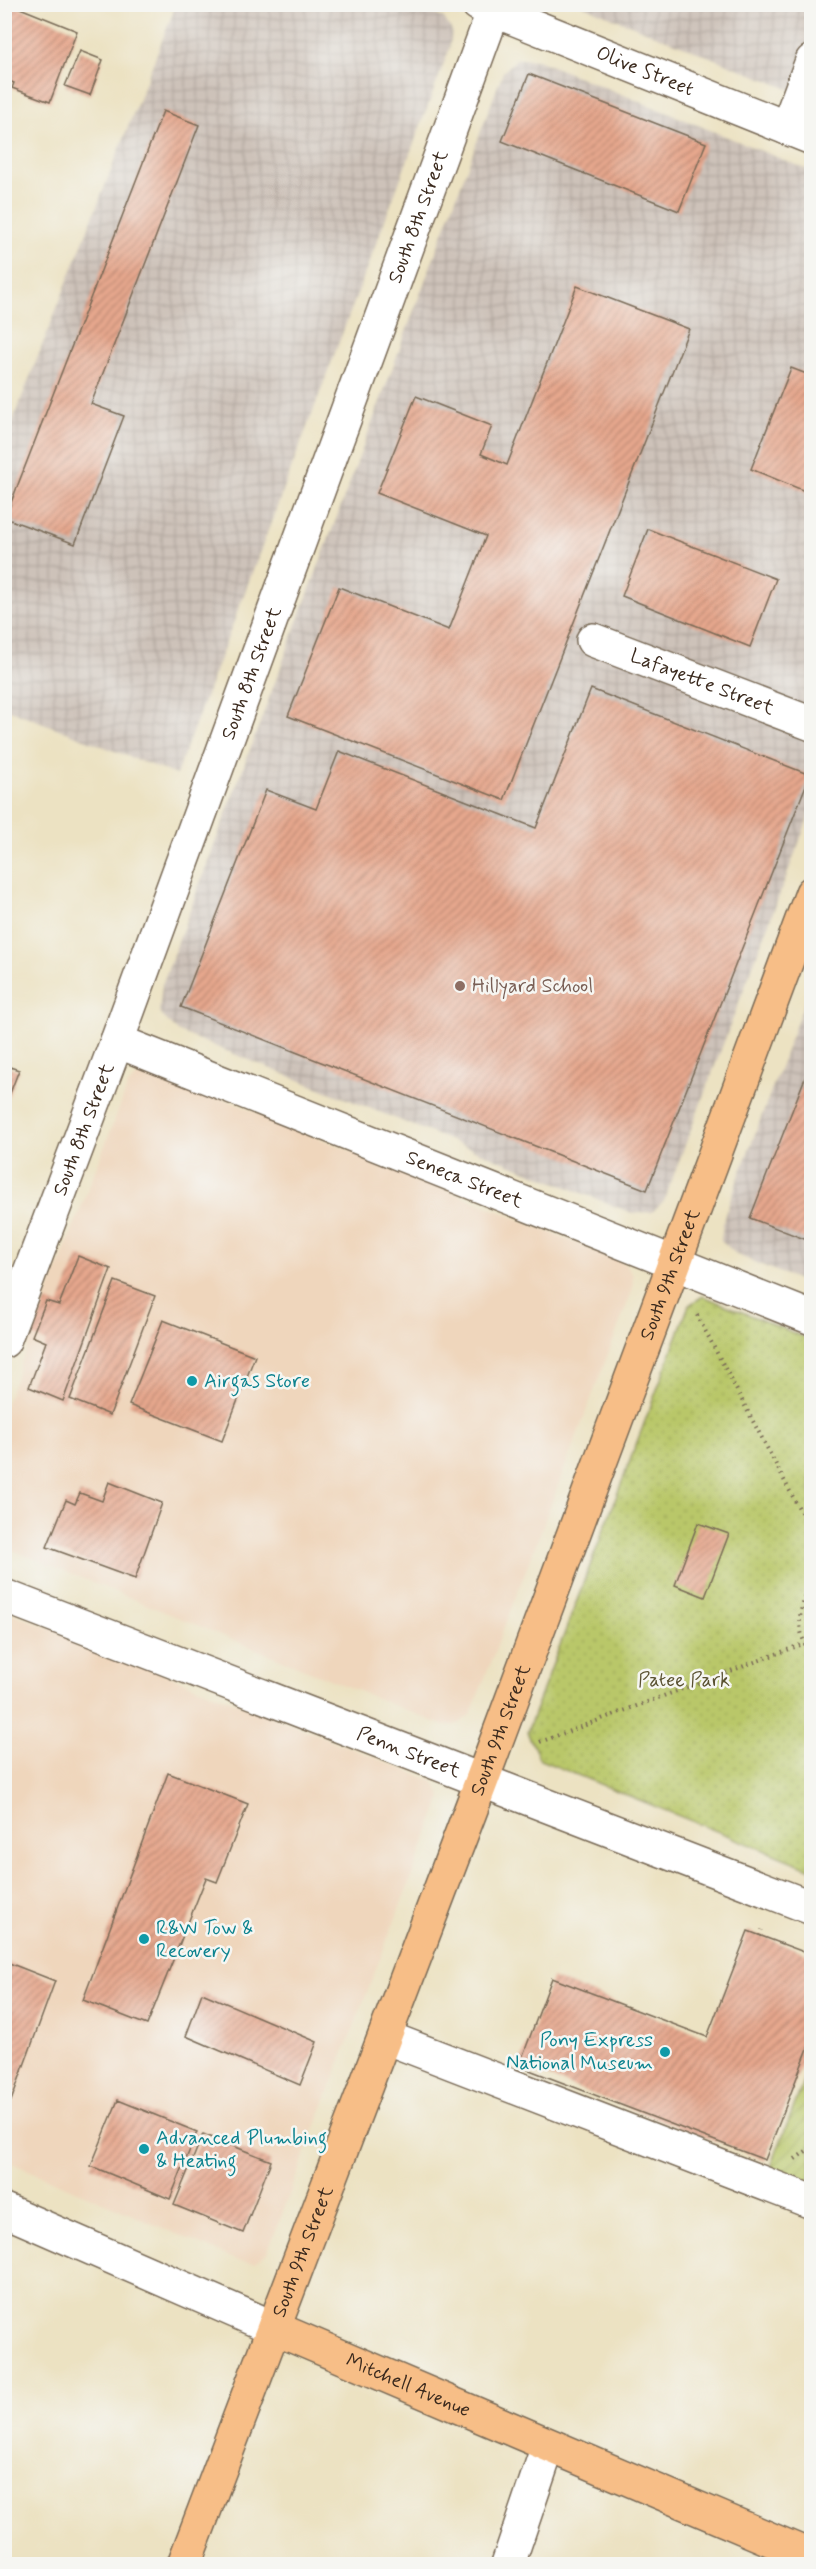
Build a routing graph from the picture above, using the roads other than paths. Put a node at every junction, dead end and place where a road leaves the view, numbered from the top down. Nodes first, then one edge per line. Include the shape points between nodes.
1 (489, 7) edge
2 (812, 61) edge
3 (799, 133) edge
4 (593, 640) dead end
5 (812, 724) edge
6 (812, 893) edge
7 (117, 1041) junction
8 (674, 1263) junction
9 (812, 1318) edge
10 (4, 1341) edge
11 (4, 1596) edge
12 (482, 1780) junction
13 (812, 1908) edge
14 (385, 2037) junction
15 (812, 2202) edge
16 (4, 2210) edge
17 (274, 2328) junction
18 (548, 2446) junction
19 (812, 2557) edge
20 (184, 2565) edge
21 (508, 2565) edge

1 - 3 street, Olive Street
1 - 7 street, South 8th Street
2 - 3 street
4 - 5 street, Lafayette Street
6 - 8 main road, South 9th Street
7 - 8 street, Seneca Street
7 - 10 street, South 8th Street
8 - 9 street, Seneca Street
8 - 12 main road, South 9th Street
11 - 12 street, Penn Street
12 - 13 street, Penn Street
12 - 14 main road, South 9th Street
14 - 15 street
14 - 17 main road, South 9th Street
16 - 17 street, Mitchell Avenue
17 - 18 main road, Mitchell Avenue
17 - 20 main road, South 9th Street
18 - 19 main road, Mitchell Avenue
18 - 21 street

